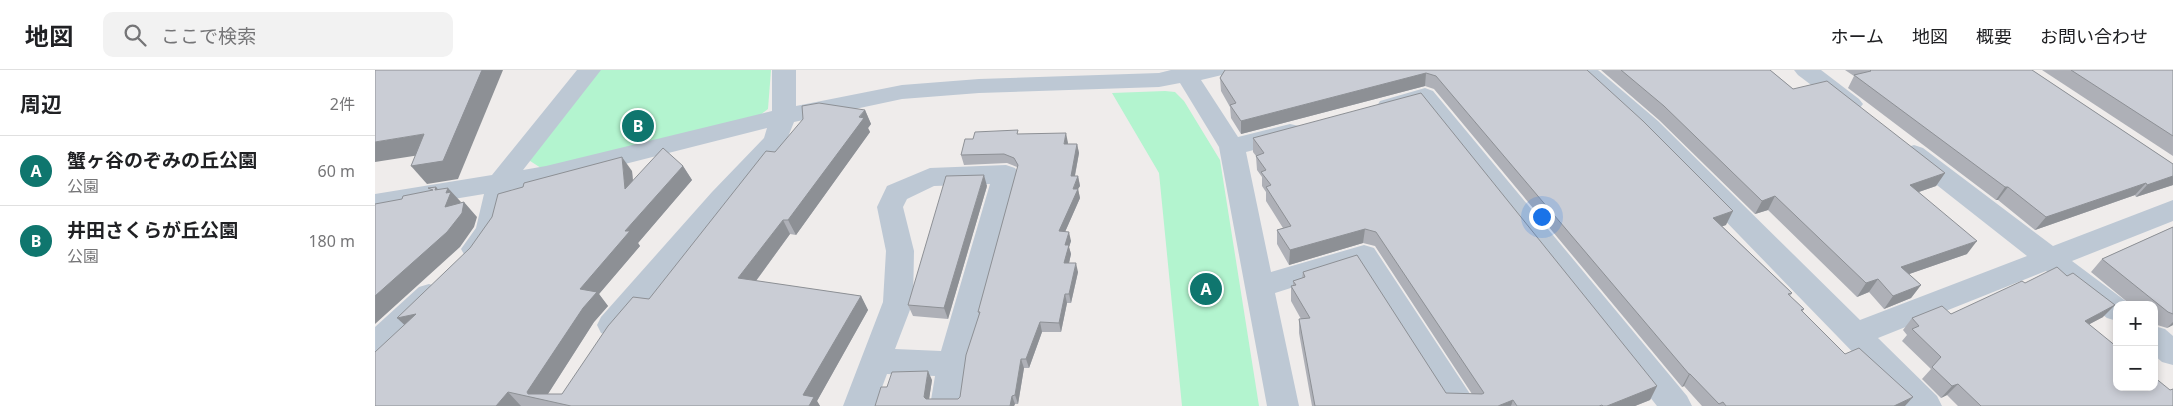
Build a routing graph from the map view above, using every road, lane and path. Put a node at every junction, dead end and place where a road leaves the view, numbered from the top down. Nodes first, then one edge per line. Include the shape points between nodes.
1 (589, 70) edge
2 (784, 70) edge
3 (1214, 70) edge
4 (1584, 70) edge
5 (1806, 70) edge
6 (1185, 73) edge
7 (1367, 112) edge
8 (784, 116) junction
9 (1869, 119) edge
10 (1309, 127) edge
11 (1893, 137) edge
12 (1232, 147) junction
13 (499, 184) junction
14 (375, 203) edge
15 (2173, 210) edge
16 (2050, 259) junction
17 (1261, 286) junction
18 (2113, 307) edge
19 (1856, 334) junction
20 (2158, 341) edge
21 (375, 346) edge
22 (596, 348) edge
23 (2173, 353) edge
24 (875, 361) junction
25 (953, 364) junction
26 (859, 406) edge
27 (946, 406) edge
28 (1283, 406) edge
29 (1462, 406) edge
30 (1676, 406) edge
31 (1926, 406) edge

1 - 13 street
2 - 8 street
3 - 6 street
4 - 19 street via 1649,126
5 - 9 street
6 - 8 street via 1159,80 902,92
6 - 12 street
7 - 30 street via 1425,96
8 - 13 street via 546,176
8 - 22 street via 775,141 721,199
10 - 12 street
11 - 16 street
12 - 17 street
13 - 14 street
13 - 21 street via 489,230 471,255
15 - 16 street
16 - 18 street
16 - 19 street
17 - 28 street
17 - 29 street via 1364,255
19 - 31 street
20 - 23 street
24 - 25 street
24 - 25 street via 898,302 900,251 890,207 896,193 930,177 1006,174
24 - 26 street
25 - 27 street

